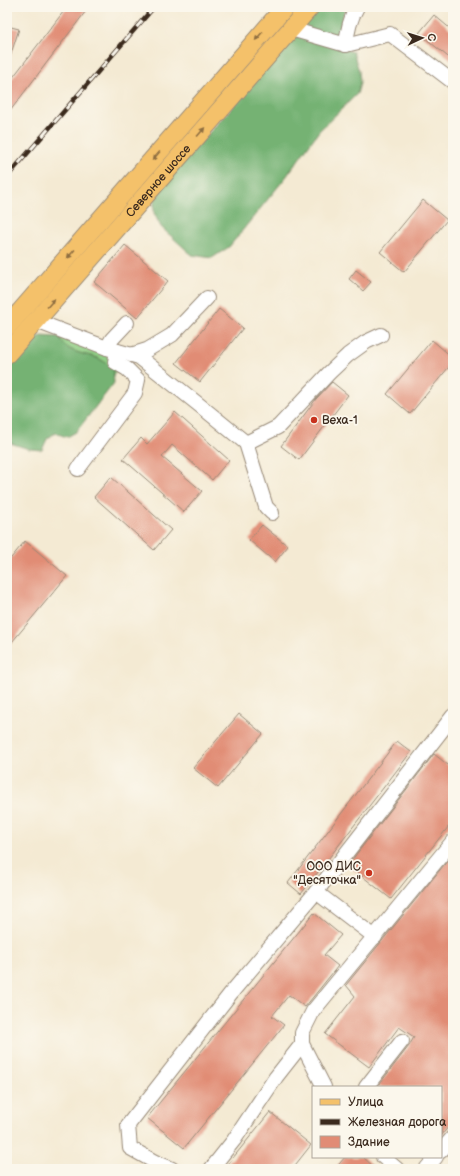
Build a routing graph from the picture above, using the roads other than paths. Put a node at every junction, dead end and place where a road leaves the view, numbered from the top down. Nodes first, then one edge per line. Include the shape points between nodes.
1 (285, 7) edge
2 (310, 7) edge
3 (357, 7) edge
4 (291, 29) junction
5 (346, 45) junction
6 (453, 82) edge
7 (206, 298) dead end
8 (29, 315) junction
9 (127, 324) dead end
10 (7, 327) edge
11 (381, 335) dead end
12 (112, 349) junction
13 (7, 354) edge
14 (131, 355) junction
15 (246, 443) junction
16 (78, 469) dead end
17 (272, 513) dead end
18 (453, 716) edge
19 (448, 733) edge
20 (453, 841) edge
21 (316, 892) junction
22 (375, 937) junction
23 (402, 1041) dead end
24 (302, 1044) junction
25 (323, 1086) edge
26 (367, 1086) edge
27 (453, 1137) edge
28 (442, 1150) edge
29 (384, 1158) edge
30 (435, 1158) edge
31 (172, 1169) edge
32 (211, 1169) edge
33 (397, 1169) edge
34 (426, 1169) edge

1 -> 8 main road, Северное шоссе
2 - 4 main road, Северное шоссе
3 - 5 lane via 351,20
4 - 5 lane
8 -> 4 main road, Северное шоссе
5 - 6 lane via 390,34
7 - 14 lane via 172,335 147,350
8 - 10 main road, Северное шоссе
8 - 12 lane
8 - 13 main road, Северное шоссе
9 - 12 lane via 112,339
11 - 15 lane via 348,355 278,426
12 - 14 lane
12 - 16 lane via 115,362 138,380 135,393
14 - 15 lane via 139,357
15 - 17 lane via 266,507
18 - 19 lane
19 - 21 lane
20 - 22 lane
21 - 22 lane
21 - 31 lane via 128,1125 130,1148
22 - 24 lane via 312,1011 302,1033
23 - 26 lane
24 - 25 lane
24 - 32 lane
27 - 28 lane
29 - 33 lane
30 - 34 lane

